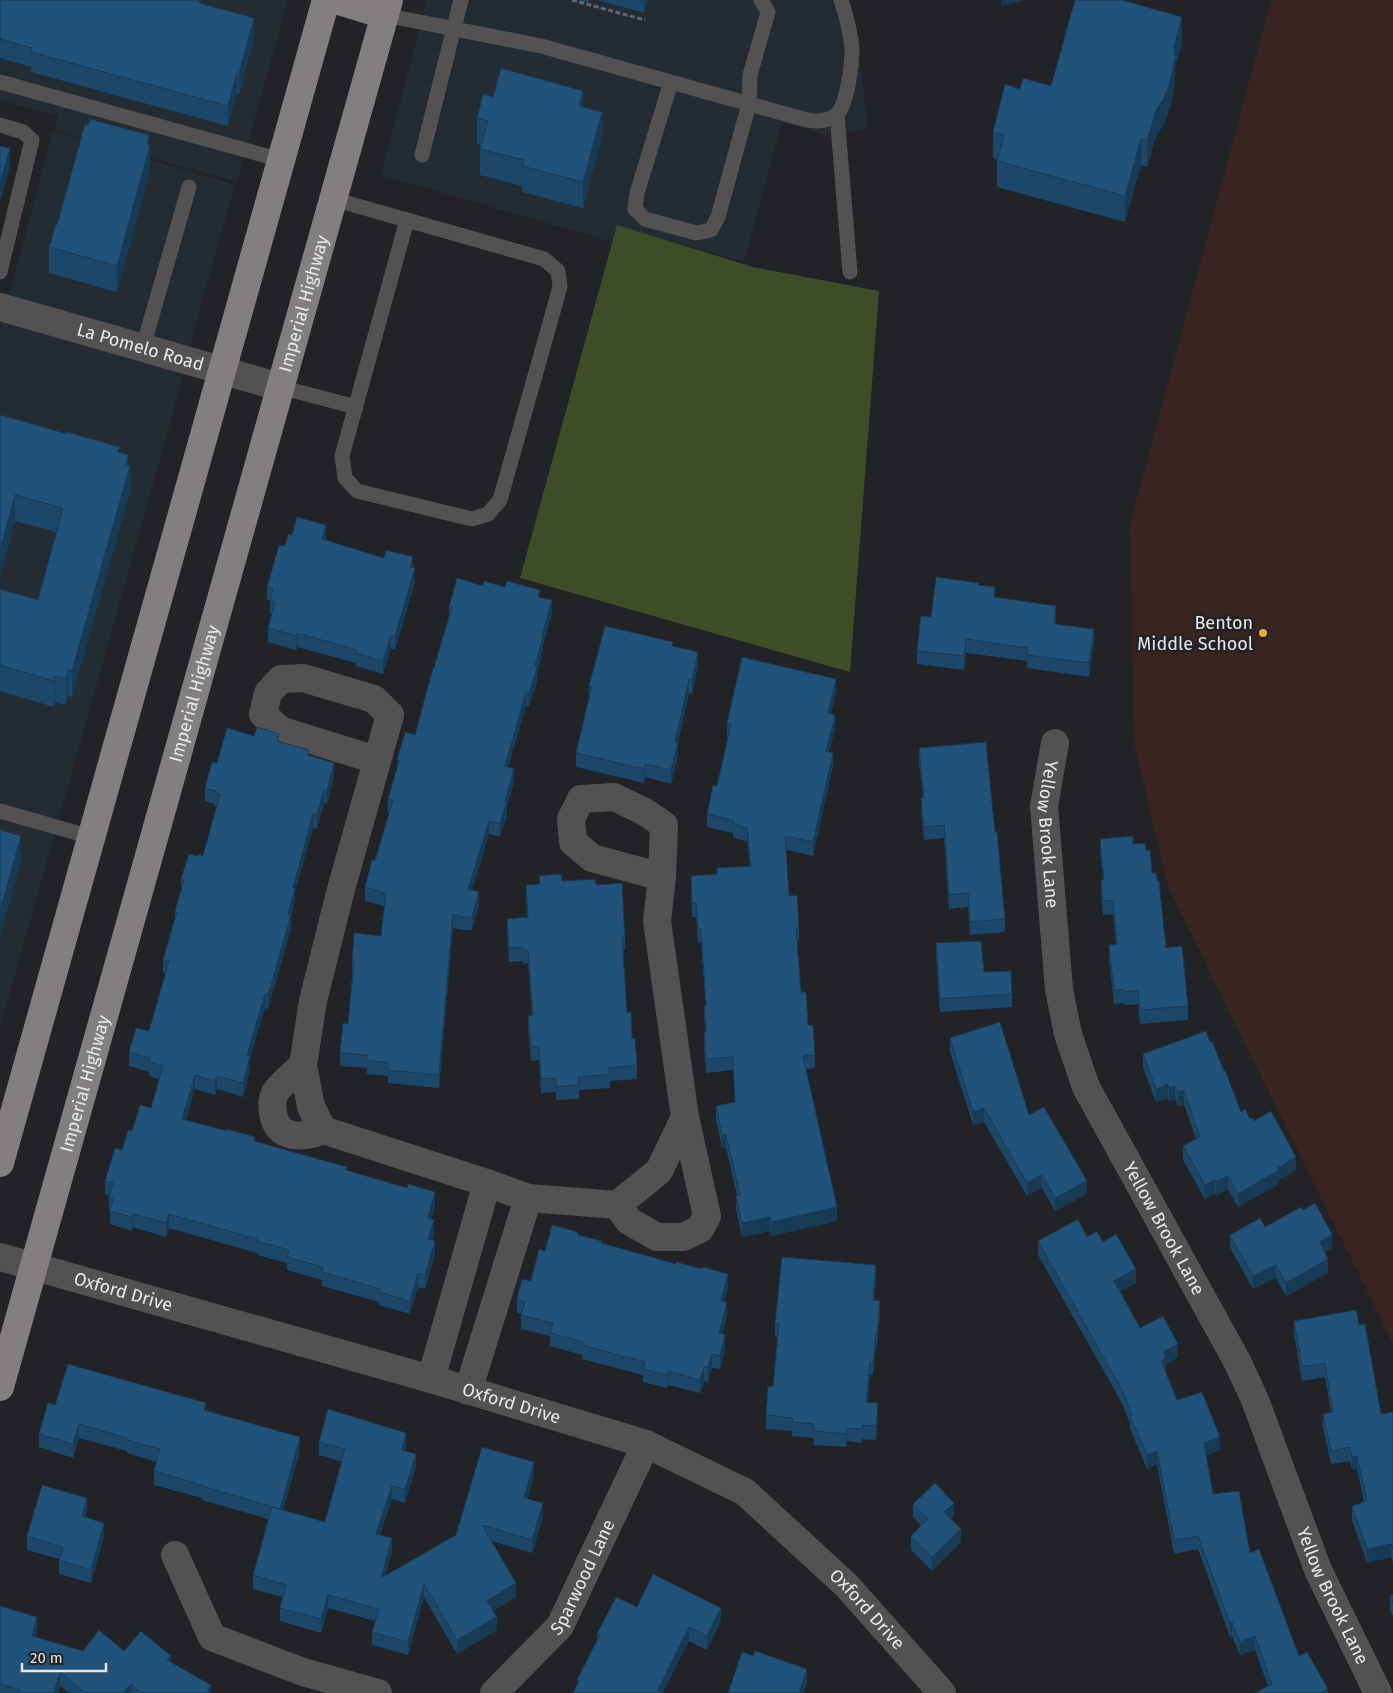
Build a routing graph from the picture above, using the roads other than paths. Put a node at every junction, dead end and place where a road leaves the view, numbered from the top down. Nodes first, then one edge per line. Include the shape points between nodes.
1 (326, 0) edge
2 (336, 0) edge
3 (460, 0) edge
4 (761, 0) edge
5 (841, 0) edge
6 (387, 8) edge
7 (454, 28) junction
8 (0, 82) edge
9 (671, 82) junction
10 (748, 104) junction
11 (837, 114) junction
12 (0, 125) edge
13 (422, 156) dead end
14 (280, 160) junction
15 (189, 186) dead end
16 (333, 199) junction
17 (408, 220) junction
18 (0, 272) edge
19 (850, 272) dead end
20 (0, 307) edge
21 (143, 347) junction
22 (222, 370) junction
23 (280, 387) junction
24 (356, 407) junction
25 (1054, 743) dead end
26 (376, 760) dead end
27 (0, 811) edge
28 (92, 837) junction
29 (662, 877) dead end
30 (303, 1065) junction
31 (685, 1117) junction
32 (322, 1130) junction
33 (0, 1163) edge
34 (487, 1183) junction
35 (528, 1198) junction
36 (617, 1205) junction
37 (0, 1257) edge
38 (34, 1266) junction
39 (430, 1379) junction
40 (0, 1387) edge
41 (468, 1391) junction
42 (646, 1444) junction
43 (175, 1555) dead end
44 (928, 1688) edge
45 (378, 1693) edge
46 (494, 1693) edge
47 (1378, 1693) edge

1 - 14 main road
2 - 6 main road
3 - 7 lane
4 - 10 lane via 768,12 750,75
5 - 11 lane via 852,50 849,84
6 - 7 lane
6 - 16 main road, Imperial Highway
7 - 9 lane via 542,46
7 - 13 lane
8 - 14 lane
9 - 10 lane
9 - 10 lane via 637,193 635,210 645,219 696,234 710,230 718,217
10 - 11 lane via 821,122
11 - 19 lane
12 - 18 lane via 23,132 32,140
14 - 22 main road
15 - 21 lane
16 - 17 lane
16 - 23 main road, Imperial Highway
17 - 24 lane
17 - 24 lane via 544,259 558,271 560,287 500,500 488,514 472,519 357,491 345,478 342,456
20 - 21 street, La Pomelo Road
21 - 22 street, La Pomelo Road
22 - 23 street, La Pomelo Road
22 - 28 main road
23 - 24 lane
23 - 38 main road, Imperial Highway
25 - 47 street, Yellow Brook Lane via 1044,806 1059,988 1074,1052 1086,1087 1255,1400 1318,1570
26 - 30 street via 313,1001
27 - 28 lane
28 - 33 main road
29 - 31 street via 657,920
30 - 32 street via 311,1107
30 - 32 street via 276,1092 272,1107 274,1119 283,1131 293,1135 310,1136
31 - 36 street via 658,1171
31 - 36 street via 707,1216 700,1229 683,1237 656,1237 629,1221
32 - 34 street
34 - 35 street
34 - 39 street
35 - 36 street
35 - 41 street
37 - 38 street, Oxford Drive
38 - 39 street, Oxford Drive
38 - 40 main road, Imperial Highway
39 - 41 street, Oxford Drive
41 - 42 street, Oxford Drive
42 - 44 street, Oxford Drive via 745,1492 847,1586
42 - 46 street, Sparwood Lane via 560,1626
43 - 45 street via 212,1637 303,1672

